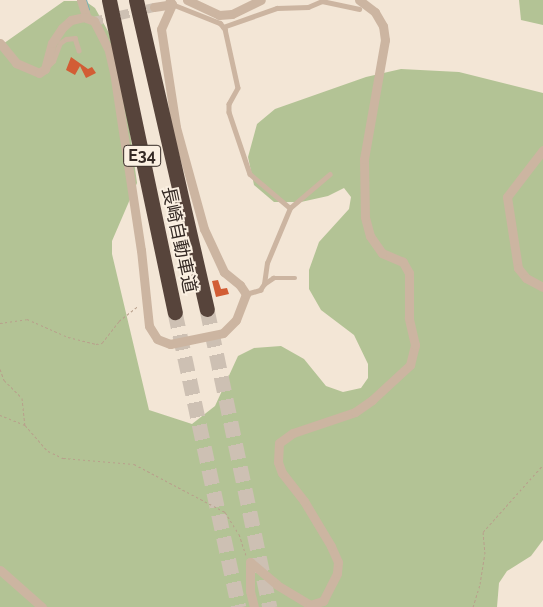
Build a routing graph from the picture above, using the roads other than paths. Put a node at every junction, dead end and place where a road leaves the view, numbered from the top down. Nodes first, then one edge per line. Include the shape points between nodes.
1 (81, 0) edge
2 (109, 0) edge
3 (136, 0) edge
4 (186, 0) edge
5 (261, 0) edge
6 (171, 2) edge
7 (359, 5) edge
8 (154, 8) tunnel mouth
9 (87, 18) junction
10 (223, 27) junction
11 (0, 43) edge
12 (79, 50) dead end
13 (45, 69) junction
14 (543, 150) edge
15 (330, 174) dead end
16 (290, 208) junction
17 (296, 278) dead end
18 (264, 284) junction
19 (543, 287) edge
20 (246, 294) junction
21 (207, 309) tunnel mouth
22 (176, 312) tunnel mouth
23 (0, 570) edge
24 (42, 607) edge
25 (254, 607) edge

1 - 9 street
2 - 22 highway, 長崎自動車道 / E34
3 - 21 highway, 長崎自動車道 / E34
4 - 5 street via 219,15 232,14
6 - 8 street
6 - 10 lane
6 - 20 street via 161,29 176,127 204,229 224,272 240,284
7 - 10 lane via 322,1 308,7 277,8
7 - 25 street via 375,12 383,26 384,40 364,159 365,217 370,236 382,253 403,262 409,272 409,318 415,345 410,365 372,400 355,412 293,434 279,443 278,462 282,473 304,502 338,562 335,583 323,601 310,605 277,585 250,562 250,591
9 - 13 street via 70,20 62,28 52,43
9 - 20 street via 94,21 109,51 114,72 148,326 157,339 177,344 224,334 236,320
10 - 16 lane via 238,88 229,112 250,174
11 - 13 street via 16,63 39,73
12 - 13 lane via 75,38 66,39 60,43 50,66
14 - 19 street via 507,197 518,268 526,278
15 - 16 lane
16 - 18 lane via 267,263
17 - 18 lane via 272,278
18 - 20 lane via 260,290
23 - 24 street

